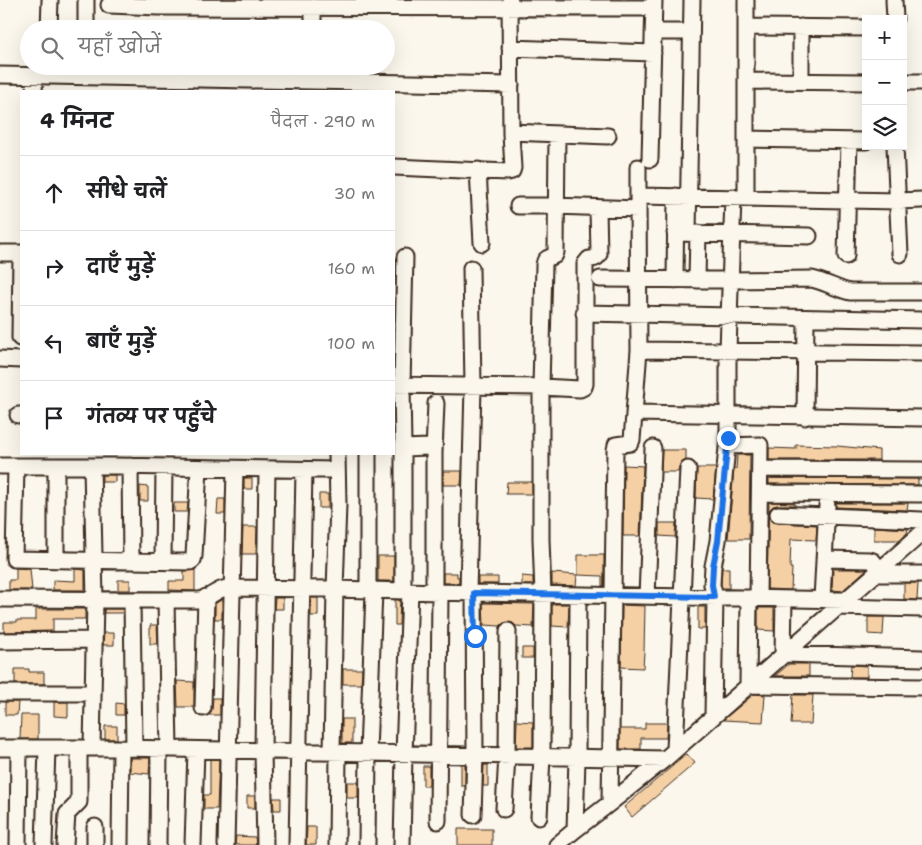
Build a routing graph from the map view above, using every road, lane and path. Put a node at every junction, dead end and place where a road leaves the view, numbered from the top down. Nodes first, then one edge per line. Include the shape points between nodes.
1 (50, 0) edge
2 (86, 0) edge
3 (692, 0) edge
4 (746, 0) edge
5 (894, 0) edge
6 (158, 3) edge
7 (297, 3) edge
8 (398, 3) edge
9 (510, 4) edge
10 (653, 4) edge
11 (109, 5) dead end
12 (313, 7) junction
13 (895, 15) edge
14 (49, 20) edge
15 (86, 20) edge
16 (313, 20) edge
17 (746, 27) junction
18 (801, 27) junction
19 (862, 28) edge
20 (653, 32) junction
21 (691, 32) junction
22 (510, 48) junction
23 (653, 53) junction
24 (20, 74) edge
25 (0, 75) edge
26 (42, 75) edge
27 (90, 75) edge
28 (313, 79) edge
29 (747, 81) junction
30 (801, 82) junction
31 (862, 82) edge
32 (907, 82) edge
33 (922, 82) edge
34 (103, 84) edge
35 (123, 84) edge
36 (175, 85) edge
37 (511, 85) junction
38 (35, 90) edge
39 (511, 132) junction
40 (557, 134) junction
41 (608, 136) dead end
42 (746, 139) junction
43 (849, 141) junction
44 (862, 141) edge
45 (895, 150) edge
46 (395, 167) edge
47 (478, 170) junction
48 (682, 196) junction
49 (739, 197) junction
50 (847, 200) junction
51 (922, 200) edge
52 (898, 201) junction
53 (638, 203) junction
54 (518, 206) dead end
55 (555, 206) junction
56 (598, 208) junction
57 (687, 233) junction
58 (731, 235) junction
59 (809, 236) dead end
60 (482, 243) dead end
61 (0, 253) edge
62 (20, 254) edge
63 (900, 254) dead end
64 (846, 256) dead end
65 (405, 257) dead end
66 (472, 268) dead end
67 (600, 280) dead end
68 (639, 280) junction
69 (674, 280) junction
70 (697, 280) junction
71 (730, 280) junction
72 (922, 292) edge
73 (584, 313) junction
74 (639, 315) junction
75 (730, 316) junction
76 (806, 318) junction
77 (922, 320) edge
78 (639, 350) junction
79 (728, 351) junction
80 (806, 352) junction
81 (922, 353) edge
82 (0, 359) edge
83 (20, 360) edge
84 (398, 385) edge
85 (473, 386) junction
86 (541, 387) junction
87 (436, 403) dead end
88 (634, 413) junction
89 (728, 416) junction
90 (805, 417) junction
91 (922, 418) edge
92 (727, 446) junction
93 (403, 448) junction
94 (653, 448) dead end
95 (434, 453) junction
96 (337, 455) edge
97 (368, 455) edge
98 (0, 466) edge
99 (16, 466) junction
100 (56, 466) junction
101 (92, 466) junction
102 (130, 466) junction
103 (164, 467) junction
104 (199, 468) junction
105 (235, 469) junction
106 (688, 469) dead end
107 (760, 469) junction
108 (268, 470) junction
109 (304, 470) junction
110 (337, 470) junction
111 (922, 470) edge
112 (760, 493) junction
113 (828, 494) junction
114 (922, 494) edge
115 (778, 514) dead end
116 (827, 516) junction
117 (922, 520) edge
118 (919, 539) edge
119 (824, 559) junction
120 (56, 560) junction
121 (94, 560) junction
122 (130, 560) junction
123 (164, 561) junction
124 (878, 572) junction
125 (922, 574) edge
126 (233, 588) junction
127 (266, 588) junction
128 (302, 589) junction
129 (335, 589) junction
130 (371, 591) junction
131 (406, 591) junction
132 (437, 592) junction
133 (471, 593) junction
134 (543, 594) junction
135 (578, 595) junction
136 (613, 595) junction
137 (647, 596) junction
138 (682, 597) junction
139 (714, 597) junction
140 (206, 598) junction
141 (753, 598) junction
142 (784, 598) junction
143 (0, 599) edge
144 (822, 599) junction
145 (95, 600) junction
146 (132, 600) junction
147 (166, 600) junction
148 (842, 603) junction
149 (922, 608) edge
150 (508, 631) dead end
151 (94, 640) junction
152 (0, 641) edge
153 (783, 654) junction
154 (922, 658) edge
155 (748, 685) junction
156 (922, 687) edge
157 (0, 693) edge
158 (93, 693) junction
159 (204, 708) dead end
160 (714, 716) junction
161 (0, 748) edge
162 (19, 748) junction
163 (47, 748) junction
164 (86, 748) junction
165 (128, 748) junction
166 (164, 749) junction
167 (196, 750) junction
168 (229, 750) junction
169 (263, 751) junction
170 (298, 752) junction
171 (335, 752) junction
172 (368, 753) junction
173 (404, 754) junction
174 (439, 754) junction
175 (670, 754) junction
176 (475, 755) junction
177 (507, 756) junction
178 (542, 756) junction
179 (577, 757) junction
180 (611, 758) junction
181 (610, 803) junction
182 (504, 809) dead end
183 (473, 814) dead end
184 (539, 816) dead end
185 (438, 821) dead end
186 (95, 827) dead end
187 (575, 830) junction
188 (18, 845) edge
189 (44, 845) edge
190 (65, 845) edge
191 (95, 845) edge
192 (120, 845) edge
193 (158, 845) edge
194 (193, 845) edge
195 (226, 845) edge
196 (265, 845) edge
197 (296, 845) edge
198 (337, 845) edge
199 (367, 845) edge
200 (402, 845) edge
201 (557, 845) edge

1 - 14 street
2 - 15 street
3 - 21 street
4 - 17 street
5 - 13 street
6 - 7 street
6 - 11 street
7 - 12 street
8 - 9 street
8 - 12 street
9 - 10 street
9 - 22 street
10 - 20 street
12 - 16 street
17 - 18 street
17 - 29 street
18 - 19 street
18 - 30 street
20 - 21 street
20 - 23 street
21 - 48 street
22 - 23 street
22 - 37 street
23 - 53 street
24 - 25 street
26 - 38 street
27 - 34 street
28 - 36 street
28 - 37 street
29 - 30 street
29 - 42 street
30 - 31 street
32 - 33 street
34 - 35 street
35 - 36 street
37 - 39 street
39 - 40 street
39 - 47 street via 512,171
40 - 41 street
40 - 55 street
42 - 43 street
42 - 49 street
43 - 44 street
43 - 50 street
45 - 52 street
46 - 47 street
47 - 60 street
48 - 49 street
48 - 53 street
48 - 57 street
49 - 50 street
49 - 58 street
50 - 52 street
50 - 64 street
51 - 52 street
52 - 63 street
53 - 56 street
53 - 68 street
54 - 55 street
55 - 56 street
55 - 86 street via 556,252 544,260
56 - 73 street via 600,254 585,264
57 - 58 street
57 - 69 street
57 - 70 street
58 - 59 street
58 - 71 street
61 - 62 street
65 - 84 street
66 - 85 street
67 - 68 street
68 - 69 street
68 - 74 street
69 - 70 street
70 - 71 street
71 - 72 street via 812,279 850,292
71 - 75 street
73 - 74 street
73 - 86 street via 584,388
74 - 75 street
74 - 78 street
75 - 76 street
75 - 79 street
76 - 77 street
76 - 80 street
78 - 79 street
78 - 88 street
79 - 80 street
79 - 89 street
80 - 81 street
80 - 90 street
82 - 83 street
84 - 85 street
84 - 93 street
85 - 86 street
85 - 133 street
86 - 134 street
87 - 95 street
88 - 89 street
88 - 136 street via 630,444 616,446 615,450
89 - 90 street
89 - 92 street
90 - 91 street
92 - 107 street via 760,445
92 - 139 street via 713,566
93 - 95 street via 429,447
93 - 131 street
94 - 137 street
95 - 132 street
96 - 110 street
97 - 130 street
98 - 99 street
99 - 100 street
99 - 120 street via 14,559
100 - 101 street
100 - 120 street
101 - 102 street
101 - 121 street
102 - 103 street
102 - 122 street
103 - 104 street
103 - 123 street
104 - 105 street
104 - 123 street via 194,558 190,562
105 - 108 street
105 - 126 street
106 - 138 street
107 - 111 street
107 - 112 street
108 - 109 street
108 - 127 street
109 - 110 street
109 - 128 street
110 - 129 street
112 - 113 street
112 - 141 street
113 - 114 street
113 - 116 street
115 - 116 street
116 - 117 street
116 - 119 street
118 - 124 street
119 - 124 street via 870,560
119 - 144 street
120 - 121 street
121 - 122 street
121 - 145 street
122 - 123 street
124 - 125 street
124 - 148 street
126 - 127 street
126 - 140 street via 222,589
126 - 168 street
127 - 128 street
127 - 169 street
128 - 129 street
128 - 170 street
129 - 130 street
129 - 171 street
130 - 131 street
130 - 172 street
131 - 132 street
131 - 173 street
132 - 133 street
132 - 174 street
133 - 134 street
133 - 176 street
134 - 135 street
134 - 178 street
135 - 136 street
135 - 179 street
136 - 137 street
136 - 180 street
137 - 138 street
138 - 139 street
138 - 175 street
139 - 141 street
139 - 160 street
140 - 147 street
140 - 159 street
141 - 142 street
141 - 155 street
142 - 144 street
142 - 153 street
143 - 145 street
144 - 148 street
145 - 146 street
145 - 151 street
146 - 147 street
146 - 165 street
147 - 166 street
148 - 149 street
148 - 153 street
150 - 177 street
151 - 152 street
151 - 158 street
153 - 154 street
153 - 155 street
155 - 156 street
155 - 160 street
157 - 158 street
158 - 164 street
160 - 175 street
161 - 162 street
162 - 163 street
162 - 188 street
163 - 164 street
163 - 189 street
164 - 165 street
164 - 190 street via 79,802 66,814
165 - 166 street
165 - 192 street
166 - 167 street
166 - 193 street
167 - 168 street
167 - 194 street
168 - 169 street
168 - 195 street
169 - 170 street
169 - 196 street
170 - 171 street
170 - 197 street
171 - 172 street
171 - 198 street
172 - 173 street
172 - 199 street
173 - 174 street
173 - 200 street
174 - 176 street
174 - 185 street
175 - 180 street
175 - 181 street
176 - 177 street
176 - 183 street
177 - 178 street
177 - 182 street
178 - 179 street
178 - 184 street
179 - 180 street
179 - 187 street
180 - 181 street
181 - 187 street
186 - 191 street
187 - 201 street

